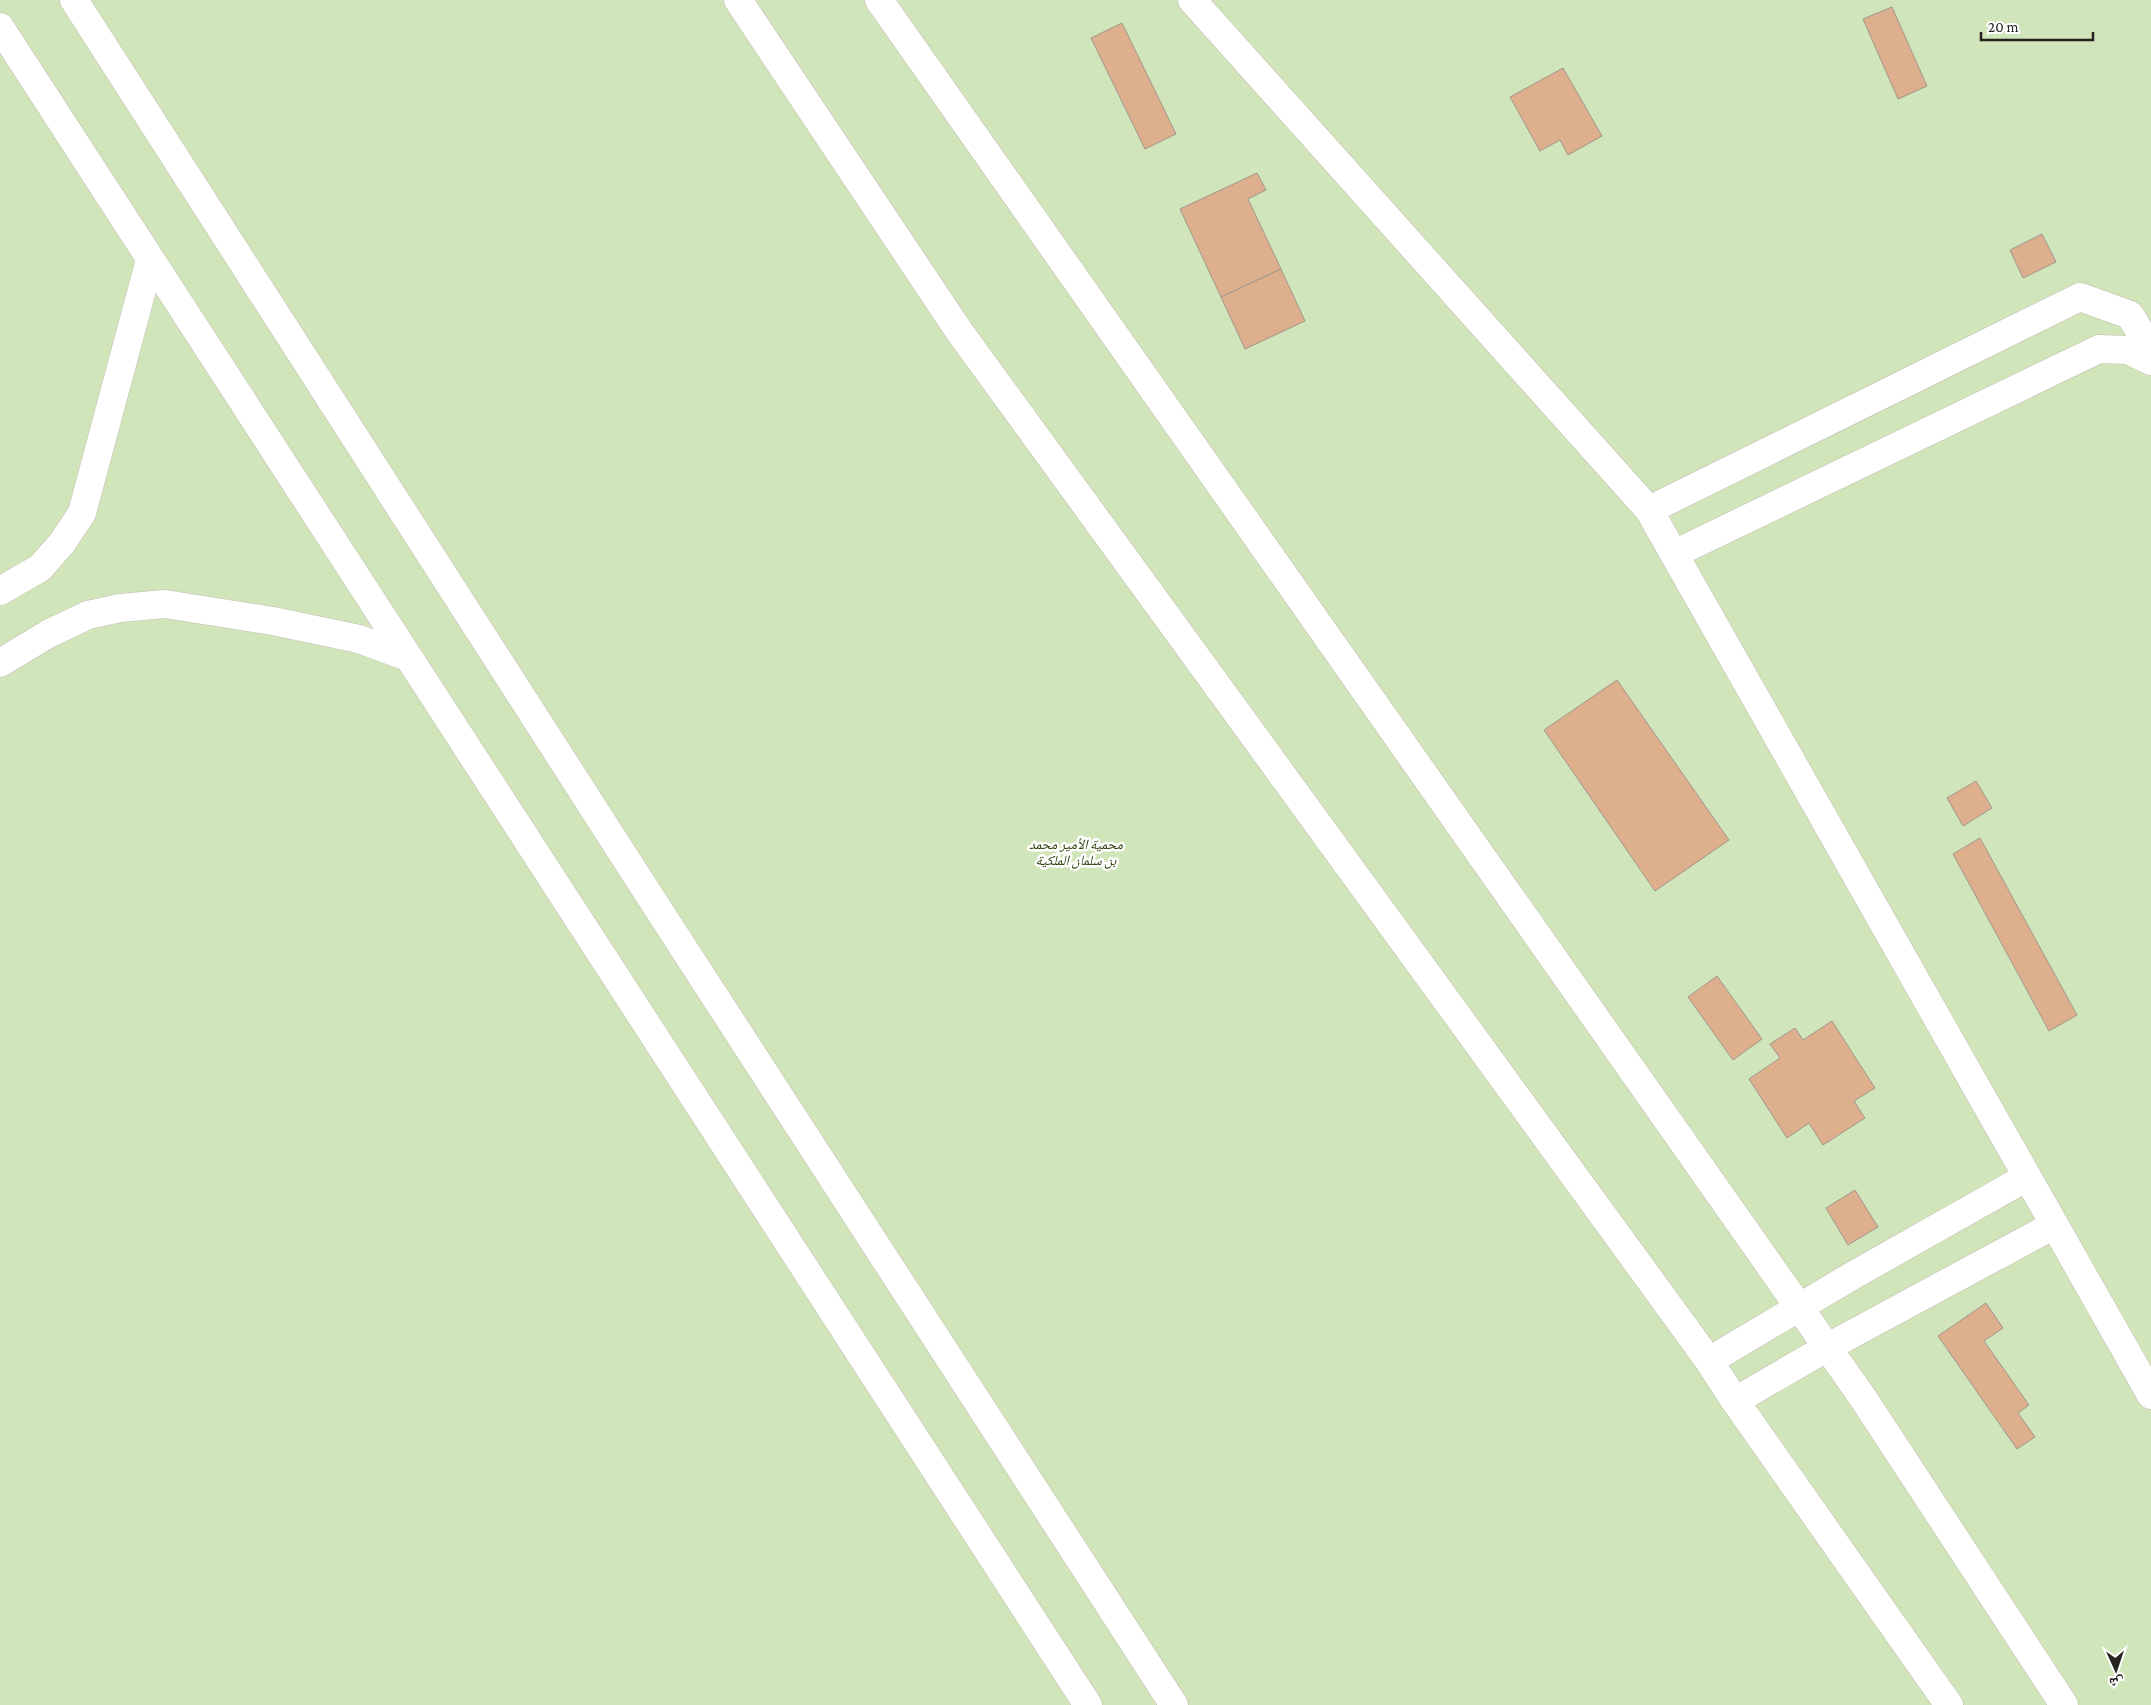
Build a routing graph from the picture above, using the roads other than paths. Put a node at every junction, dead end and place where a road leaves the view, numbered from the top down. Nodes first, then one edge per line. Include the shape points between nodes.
1 (74, 0) edge
2 (738, 0) edge
3 (879, 0) edge
4 (1192, 0) edge
5 (0, 27) edge
6 (150, 260) junction
7 (2151, 350) edge
8 (2151, 361) edge
9 (1649, 510) junction
10 (1674, 554) junction
11 (0, 591) edge
12 (408, 657) junction
13 (0, 663) edge
14 (2027, 1177) junction
15 (2054, 1225) junction
16 (1800, 1307) junction
17 (1828, 1347) junction
18 (1709, 1361) junction
19 (2151, 1395) edge
20 (1735, 1401) junction
21 (1088, 1705) edge
22 (1174, 1705) edge
23 (1949, 1705) edge
24 (2064, 1705) edge

1 - 22 street
2 - 18 street via 964,340
3 - 16 street
4 - 9 street
5 - 6 street
6 - 11 street via 82,513 40,568
6 - 12 street
7 - 9 street via 2130,315 2080,297
8 - 10 street via 2128,350 2099,349
9 - 10 street
10 - 14 street
12 - 13 street via 359,639 165,604 88,615
12 - 21 street
14 - 15 street
14 - 16 street
15 - 17 street
15 - 19 street
16 - 17 street
16 - 18 street
17 - 20 street
17 - 24 street
18 - 20 street
20 - 23 street

